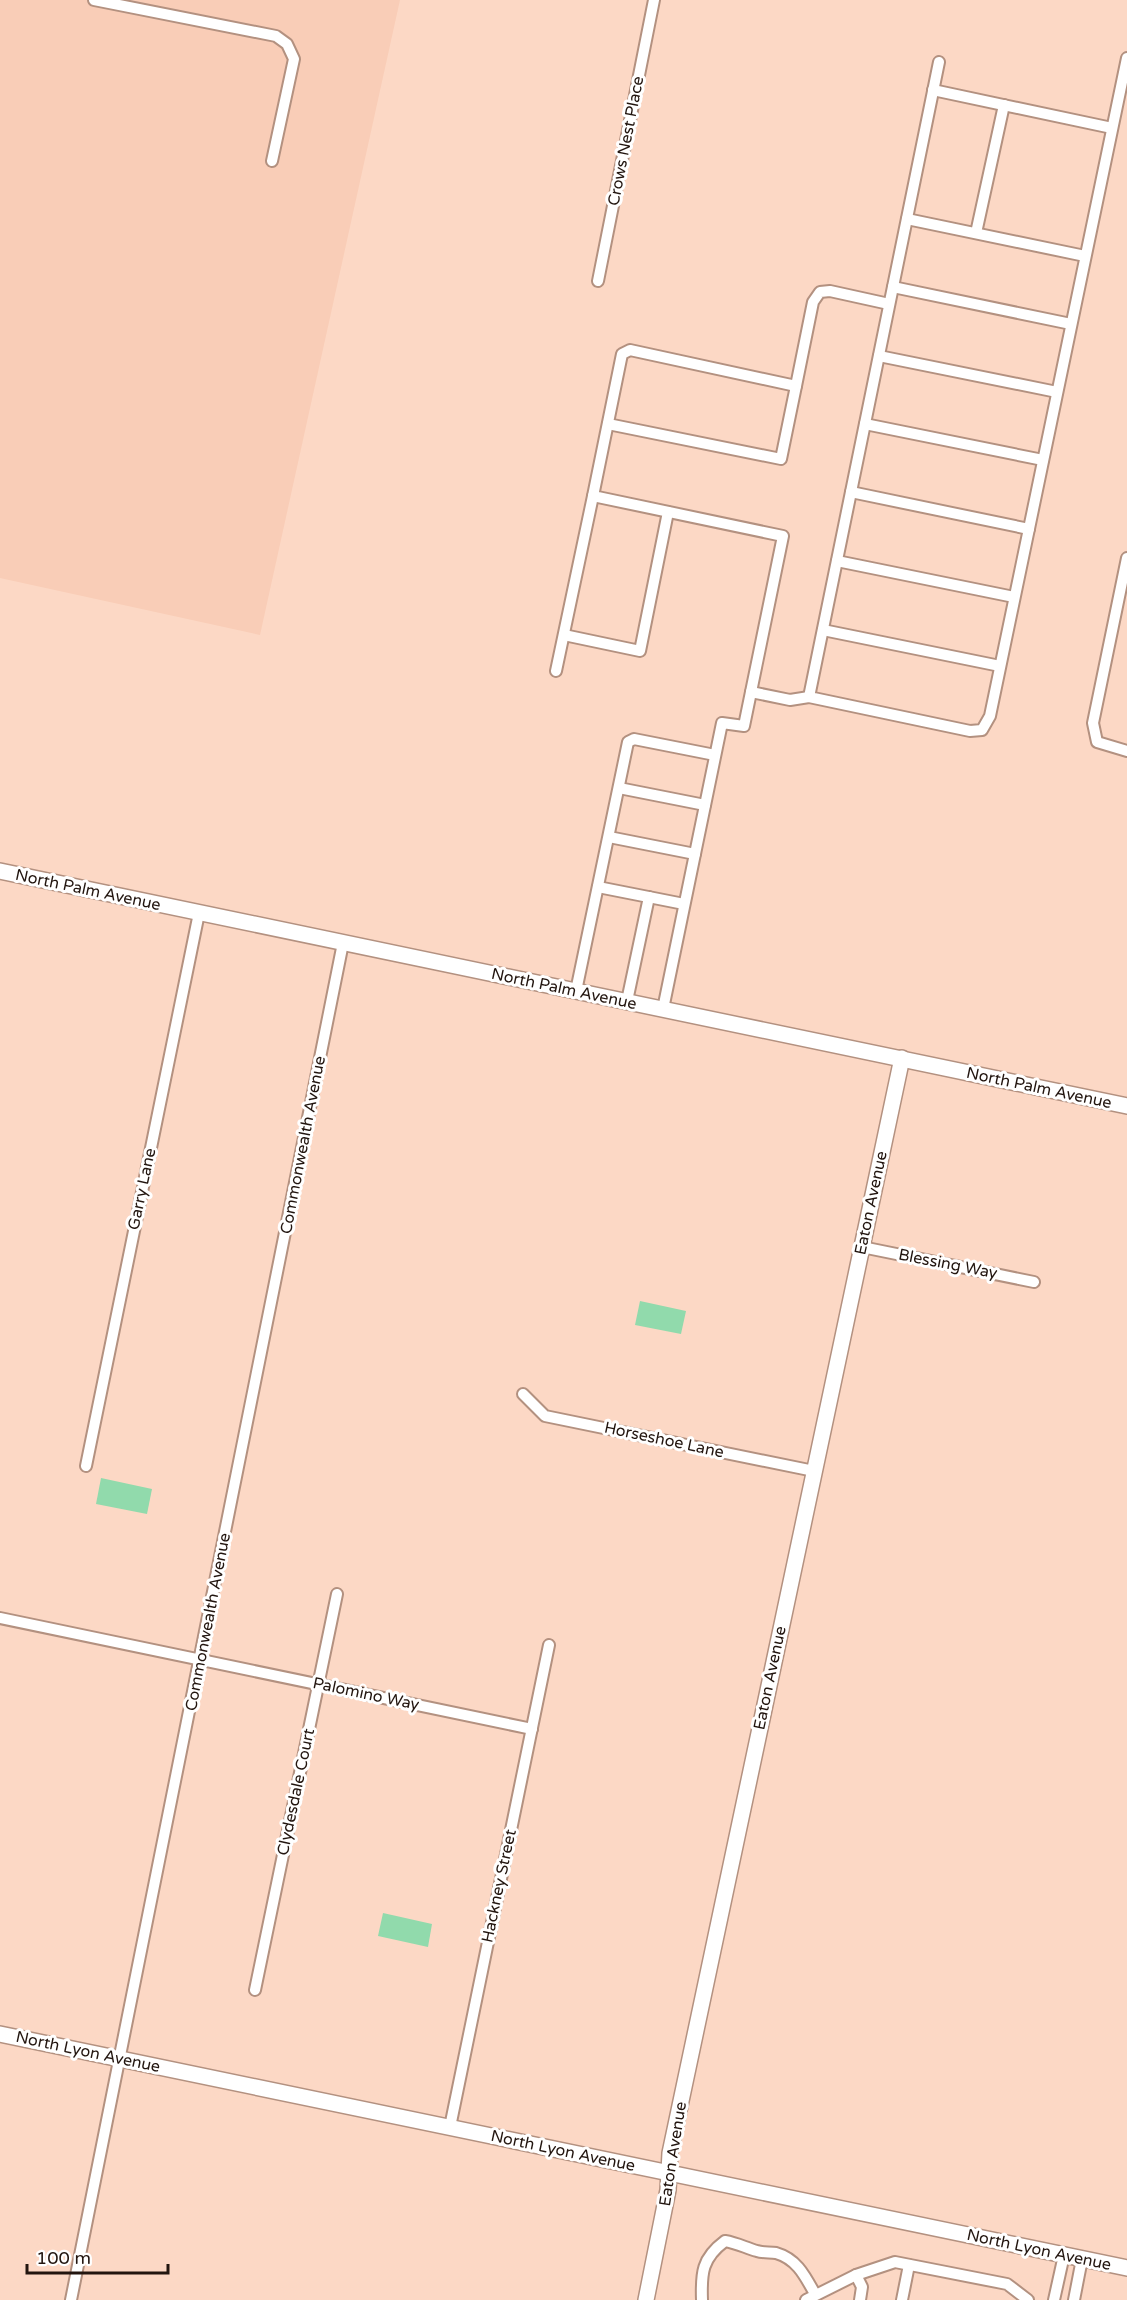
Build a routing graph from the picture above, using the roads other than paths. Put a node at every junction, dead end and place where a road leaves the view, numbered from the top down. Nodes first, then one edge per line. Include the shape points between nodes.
1 (94, 0) edge
2 (654, 0) edge
3 (1127, 58) edge
4 (939, 62) dead end
5 (933, 90) junction
6 (1004, 105) junction
7 (1112, 128) junction
8 (272, 161) dead end
9 (907, 219) junction
10 (976, 233) junction
11 (1085, 256) junction
12 (598, 281) dead end
13 (893, 287) junction
14 (889, 304) junction
15 (1071, 324) junction
16 (879, 356) junction
17 (796, 386) junction
18 (1057, 392) junction
19 (608, 424) junction
20 (865, 424) junction
21 (1043, 460) junction
22 (851, 492) junction
23 (593, 496) junction
24 (668, 512) junction
25 (1029, 530) junction
26 (1127, 558) edge
27 (837, 561) junction
28 (1014, 597) junction
29 (823, 630) junction
30 (564, 635) junction
31 (1000, 666) junction
32 (556, 671) dead end
33 (751, 692) junction
34 (809, 697) junction
35 (1127, 751) edge
36 (715, 755) junction
37 (619, 788) junction
38 (705, 805) junction
39 (609, 837) junction
40 (694, 854) junction
41 (0, 872) edge
42 (598, 886) junction
43 (649, 897) junction
44 (684, 904) junction
45 (199, 913) junction
46 (344, 943) junction
47 (576, 991) junction
48 (627, 1001) junction
49 (663, 1009) junction
50 (902, 1058) junction
51 (1127, 1106) edge
52 (862, 1247) junction
53 (1034, 1282) dead end
54 (523, 1394) dead end
55 (86, 1466) dead end
56 (814, 1471) junction
57 (337, 1594) dead end
58 (0, 1618) edge
59 (549, 1645) dead end
60 (200, 1659) junction
61 (318, 1684) junction
62 (532, 1729) junction
63 (255, 1990) dead end
64 (0, 2034) edge
65 (120, 2059) junction
66 (450, 2127) junction
67 (670, 2173) junction
68 (1064, 2255) junction
69 (1082, 2259) junction
70 (909, 2265) junction
71 (1127, 2268) edge
72 (856, 2275) junction
73 (815, 2296) edge
74 (1055, 2297) edge
75 (1074, 2299) edge
76 (71, 2300) edge
77 (646, 2300) edge
78 (702, 2300) edge
79 (861, 2300) edge
80 (902, 2300) edge
81 (1028, 2300) edge

1 - 8 street via 276,36 287,44 294,59
2 - 12 street, Crows Nest Place
3 - 7 street
4 - 5 street
5 - 6 street
5 - 9 street
6 - 7 street
6 - 10 street
7 - 11 street
9 - 10 street
9 - 13 street
10 - 11 street
11 - 15 street
13 - 14 street
13 - 15 street
14 - 16 street
14 - 17 street via 820,292 813,302
15 - 18 street
16 - 18 street
16 - 20 street
17 - 19 street via 630,350 622,354
17 - 19 street via 781,459
18 - 21 street
19 - 23 street
20 - 21 street
20 - 22 street
21 - 25 street
22 - 25 street
22 - 27 street
23 - 24 street
23 - 30 street
24 - 30 street via 640,651
24 - 33 street via 783,536
25 - 28 street
26 - 35 street via 1093,723 1097,742
27 - 28 street
27 - 29 street
28 - 31 street
29 - 31 street
29 - 34 street
30 - 32 street
31 - 34 street via 990,716 982,730 970,731
33 - 34 street via 790,700
33 - 36 street via 744,726 722,723
36 - 37 street via 634,739 628,742
36 - 38 street
37 - 38 street
37 - 39 street
38 - 40 street
39 - 40 street
39 - 42 street
40 - 44 street
41 - 45 street, North Palm Avenue
42 - 43 street
42 - 47 street
43 - 44 street
43 - 48 street
44 - 49 street
45 - 46 street, North Palm Avenue
45 - 55 street, Garry Lane
46 - 47 street, North Palm Avenue
46 - 60 street, Commonwealth Avenue
47 - 48 street, North Palm Avenue
48 - 49 street, North Palm Avenue
49 - 50 street, North Palm Avenue
50 - 51 street, North Palm Avenue
50 - 52 street, Eaton Avenue
52 - 53 street, Blessing Way
52 - 56 street, Eaton Avenue
54 - 56 street, Horseshoe Lane via 545,1416
56 - 67 street, Eaton Avenue via 670,2153
57 - 61 street, Clydesdale Court
58 - 60 street, Palomino Way
59 - 62 street, Hackney Street
60 - 61 street, Palomino Way
60 - 65 street, Commonwealth Avenue
61 - 62 street, Palomino Way
61 - 63 street, Clydesdale Court
62 - 66 street, Hackney Street
64 - 65 street, North Lyon Avenue
65 - 66 street, North Lyon Avenue
65 - 76 street, Commonwealth Avenue
66 - 67 street, North Lyon Avenue
67 - 68 street, North Lyon Avenue
67 - 77 street, Eaton Avenue
68 - 69 street, North Lyon Avenue
68 - 74 street
69 - 71 street, North Lyon Avenue
69 - 75 street
70 - 72 street via 895,2262
70 - 80 street
70 - 81 street via 1007,2284
72 - 73 street
72 - 79 street via 862,2287
73 - 78 street via 800,2268 790,2259 725,2241 712,2251 704,2265
74 - 75 street

